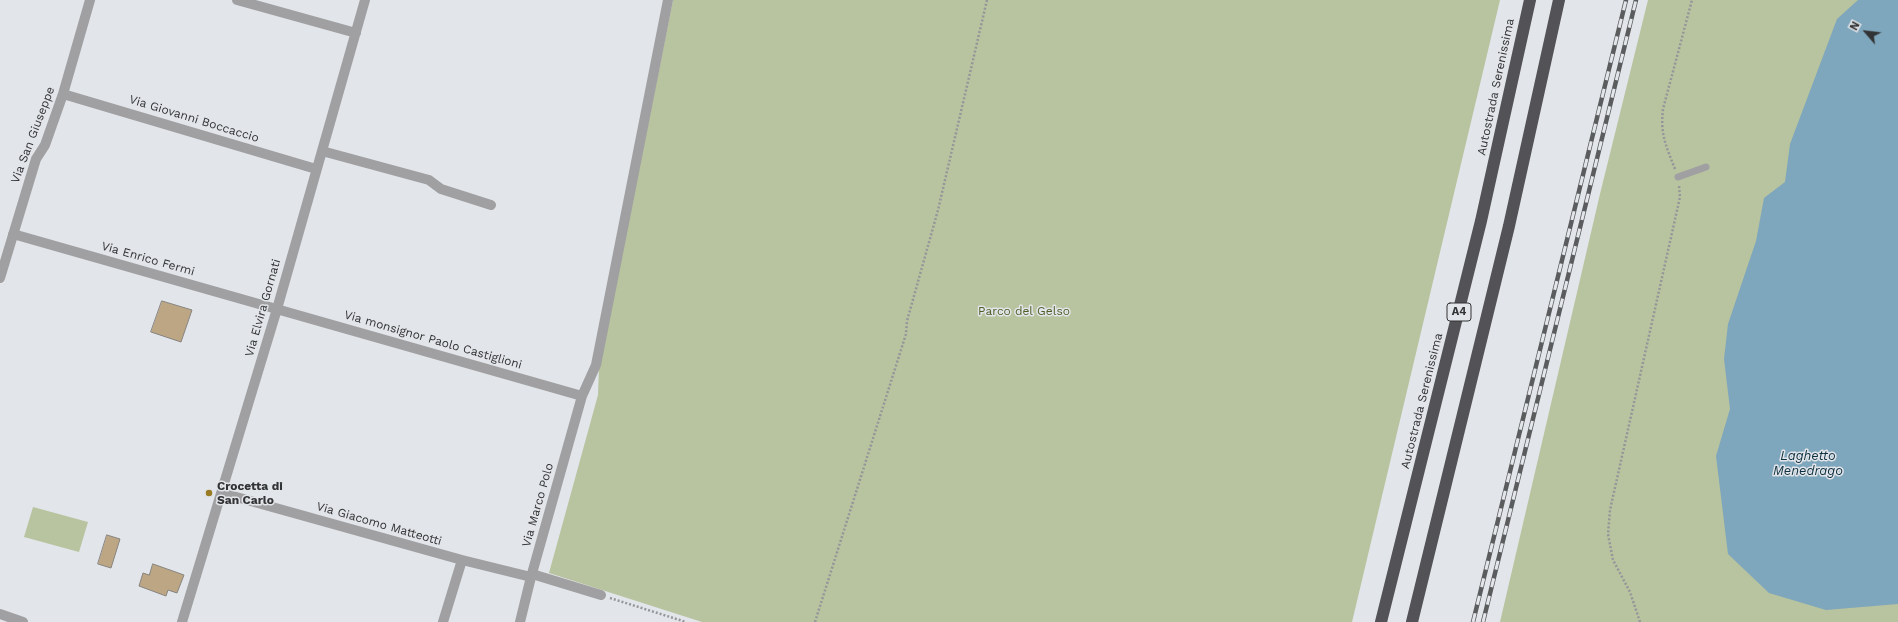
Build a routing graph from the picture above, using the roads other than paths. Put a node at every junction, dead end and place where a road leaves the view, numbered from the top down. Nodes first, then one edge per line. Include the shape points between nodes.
1 (90, 0) edge
2 (237, 0) edge
3 (365, 0) edge
4 (668, 0) edge
5 (1530, 0) edge
6 (1559, 0) edge
7 (356, 33) junction
8 (63, 94) junction
9 (322, 151) junction
10 (1706, 167) dead end
11 (316, 169) junction
12 (1678, 177) road end
13 (491, 205) dead end
14 (13, 234) junction
15 (0, 278) edge
16 (277, 309) junction
17 (582, 396) junction
18 (222, 492) junction
19 (462, 560) junction
20 (531, 576) junction
21 (601, 595) road end
22 (0, 614) edge
23 (23, 622) edge
24 (182, 622) edge
25 (442, 622) edge
26 (520, 622) edge
27 (1381, 622) edge
28 (1412, 622) edge

1 - 8 street, Via San Giuseppe
2 - 7 street
3 - 7 street, Via Elvira Gornati
4 - 17 street, Via Marco Polo via 596,365
5 - 27 highway, Autostrada Serenissima / A4 via 1481,221
6 - 28 highway, A4 via 1509,226
7 - 9 street, Via Elvira Gornati
8 - 11 street, Via Giovanni Boccaccio
8 - 14 street, Via San Giuseppe via 45,145 36,159
9 - 11 street, Via Elvira Gornati
9 - 13 street via 429,180 441,189
10 - 12 lane
11 - 16 street, Via Elvira Gornati
14 - 15 street, Via San Giuseppe
14 - 16 street, Via Enrico Fermi
16 - 17 street, Via monsignor Paolo Castiglioni
16 - 18 street, Via Elvira Gornati
17 - 20 street, Via Marco Polo
18 - 19 street, Via Giacomo Matteotti
18 - 24 street, Via Elvira Gornati
19 - 20 street, Via Giacomo Matteotti
19 - 25 street
20 - 21 street, Via Giacomo Matteotti
20 - 26 street, Via Marco Polo
22 - 23 street

